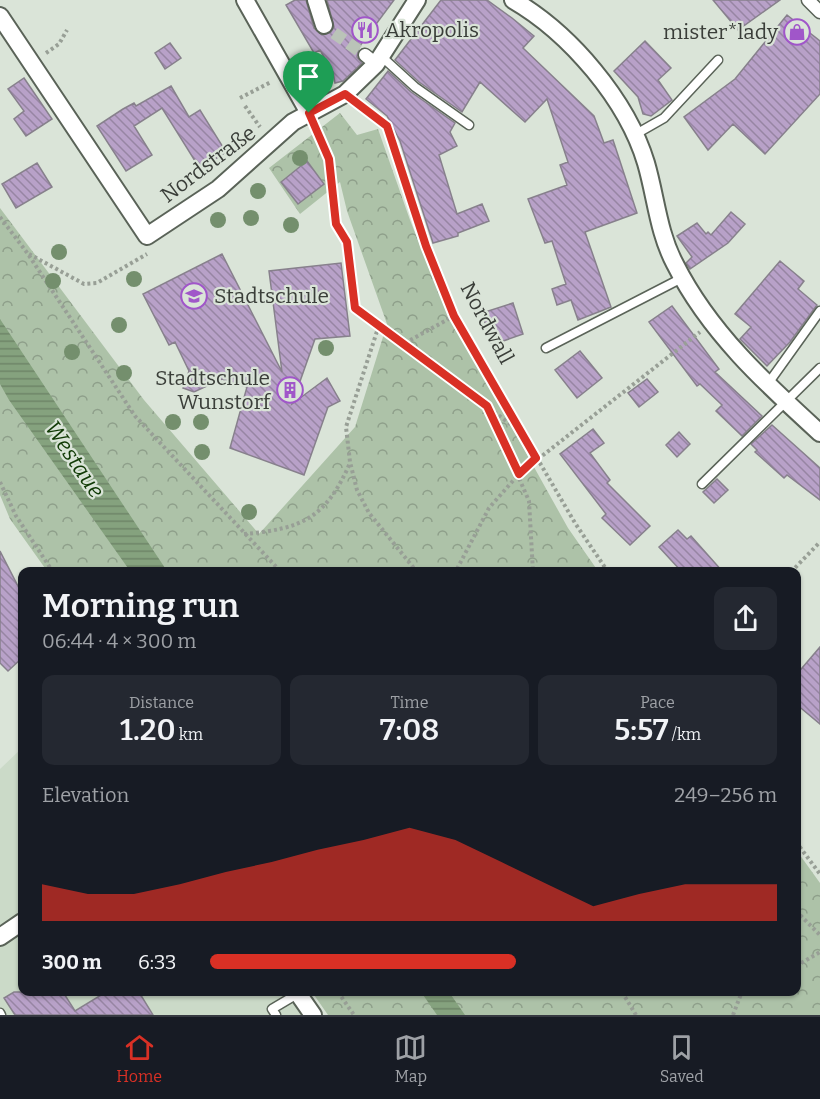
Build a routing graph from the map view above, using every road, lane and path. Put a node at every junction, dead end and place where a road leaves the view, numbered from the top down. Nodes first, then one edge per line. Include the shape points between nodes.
1 (245, 0) edge
2 (316, 0) edge
3 (417, 0) edge
4 (808, 0) edge
5 (517, 2) edge
6 (820, 12) edge
7 (0, 16) edge
8 (329, 29) tunnel mouth
9 (67, 30) dead end
10 (374, 58) junction
11 (718, 60) dead end
12 (32, 63) junction
13 (268, 83) dead end
14 (345, 94) junction
15 (240, 98) dead end
16 (245, 106) dead end
17 (309, 113) junction
18 (469, 124) dead end
19 (636, 134) junction
20 (273, 143) junction
21 (0, 217) edge
22 (147, 236) junction
23 (28, 254) junction
24 (682, 278) junction
25 (820, 311) edge
26 (454, 316) junction
27 (712, 322) junction
28 (379, 324) junction
29 (405, 343) junction
30 (546, 348) dead end
31 (820, 368) edge
32 (766, 386) junction
33 (784, 402) junction
34 (487, 406) junction
35 (820, 433) edge
36 (524, 434) junction
37 (536, 458) junction
38 (350, 462) junction
39 (519, 474) junction
40 (0, 482) edge
41 (702, 484) dead end
42 (244, 534) junction
43 (820, 542) edge
44 (50, 567) edge
45 (276, 567) edge
46 (413, 567) edge
47 (458, 567) edge
48 (533, 567) edge
49 (605, 567) edge
50 (796, 567) edge
51 (801, 849) edge
52 (820, 874) edge
53 (801, 916) edge
54 (18, 925) edge
55 (820, 935) edge
56 (0, 937) edge
57 (820, 952) edge
58 (801, 963) edge
59 (292, 996) edge
60 (301, 996) edge
61 (341, 996) edge
62 (624, 996) edge
63 (739, 996) edge
64 (276, 1015) edge
65 (313, 1015) edge
66 (354, 1015) edge
67 (636, 1015) edge
68 (733, 1015) edge

1 - 17 street
2 - 8 street
3 - 10 street, Nordstraße
4 - 6 street
5 - 19 street via 571,47 611,92
7 - 12 street
9 - 12 path via 59,44
10 - 14 street, Nordstraße
10 - 18 lane
11 - 19 lane via 664,118
12 - 22 street
13 - 15 path
14 - 17 street, Nordstraße
14 - 26 path, Nordwall via 387,126 426,246
16 - 20 path
17 - 20 street, Nordstraße via 293,122
17 - 28 path via 329,159 336,224 347,242 355,308
19 - 24 street via 661,232
20 - 22 street, Nordstraße via 218,189
21 - 23 path
22 - 23 path via 156,249 97,283 84,284
23 - 42 path via 135,416
24 - 27 street
24 - 30 lane
25 - 32 lane
26 - 29 path
26 - 36 path, Nordwall
27 - 32 street
27 - 37 path
28 - 29 path
28 - 38 path via 346,427
29 - 34 path
31 - 33 lane
32 - 33 street
33 - 35 street
33 - 41 lane
34 - 36 path
34 - 39 path
36 - 37 path, Nordwall
37 - 39 path
37 - 49 path, Nordwall
38 - 42 path via 338,491 315,515 279,531
38 - 46 path via 357,490 369,513
39 - 47 path via 489,508
39 - 48 path via 529,501
40 - 44 path via 16,516
42 - 45 path
43 - 50 path
51 - 52 path
53 - 55 path
54 - 56 street
57 - 58 path
59 - 64 lane via 272,1008
60 - 65 street
61 - 66 path
62 - 67 path
63 - 68 path

